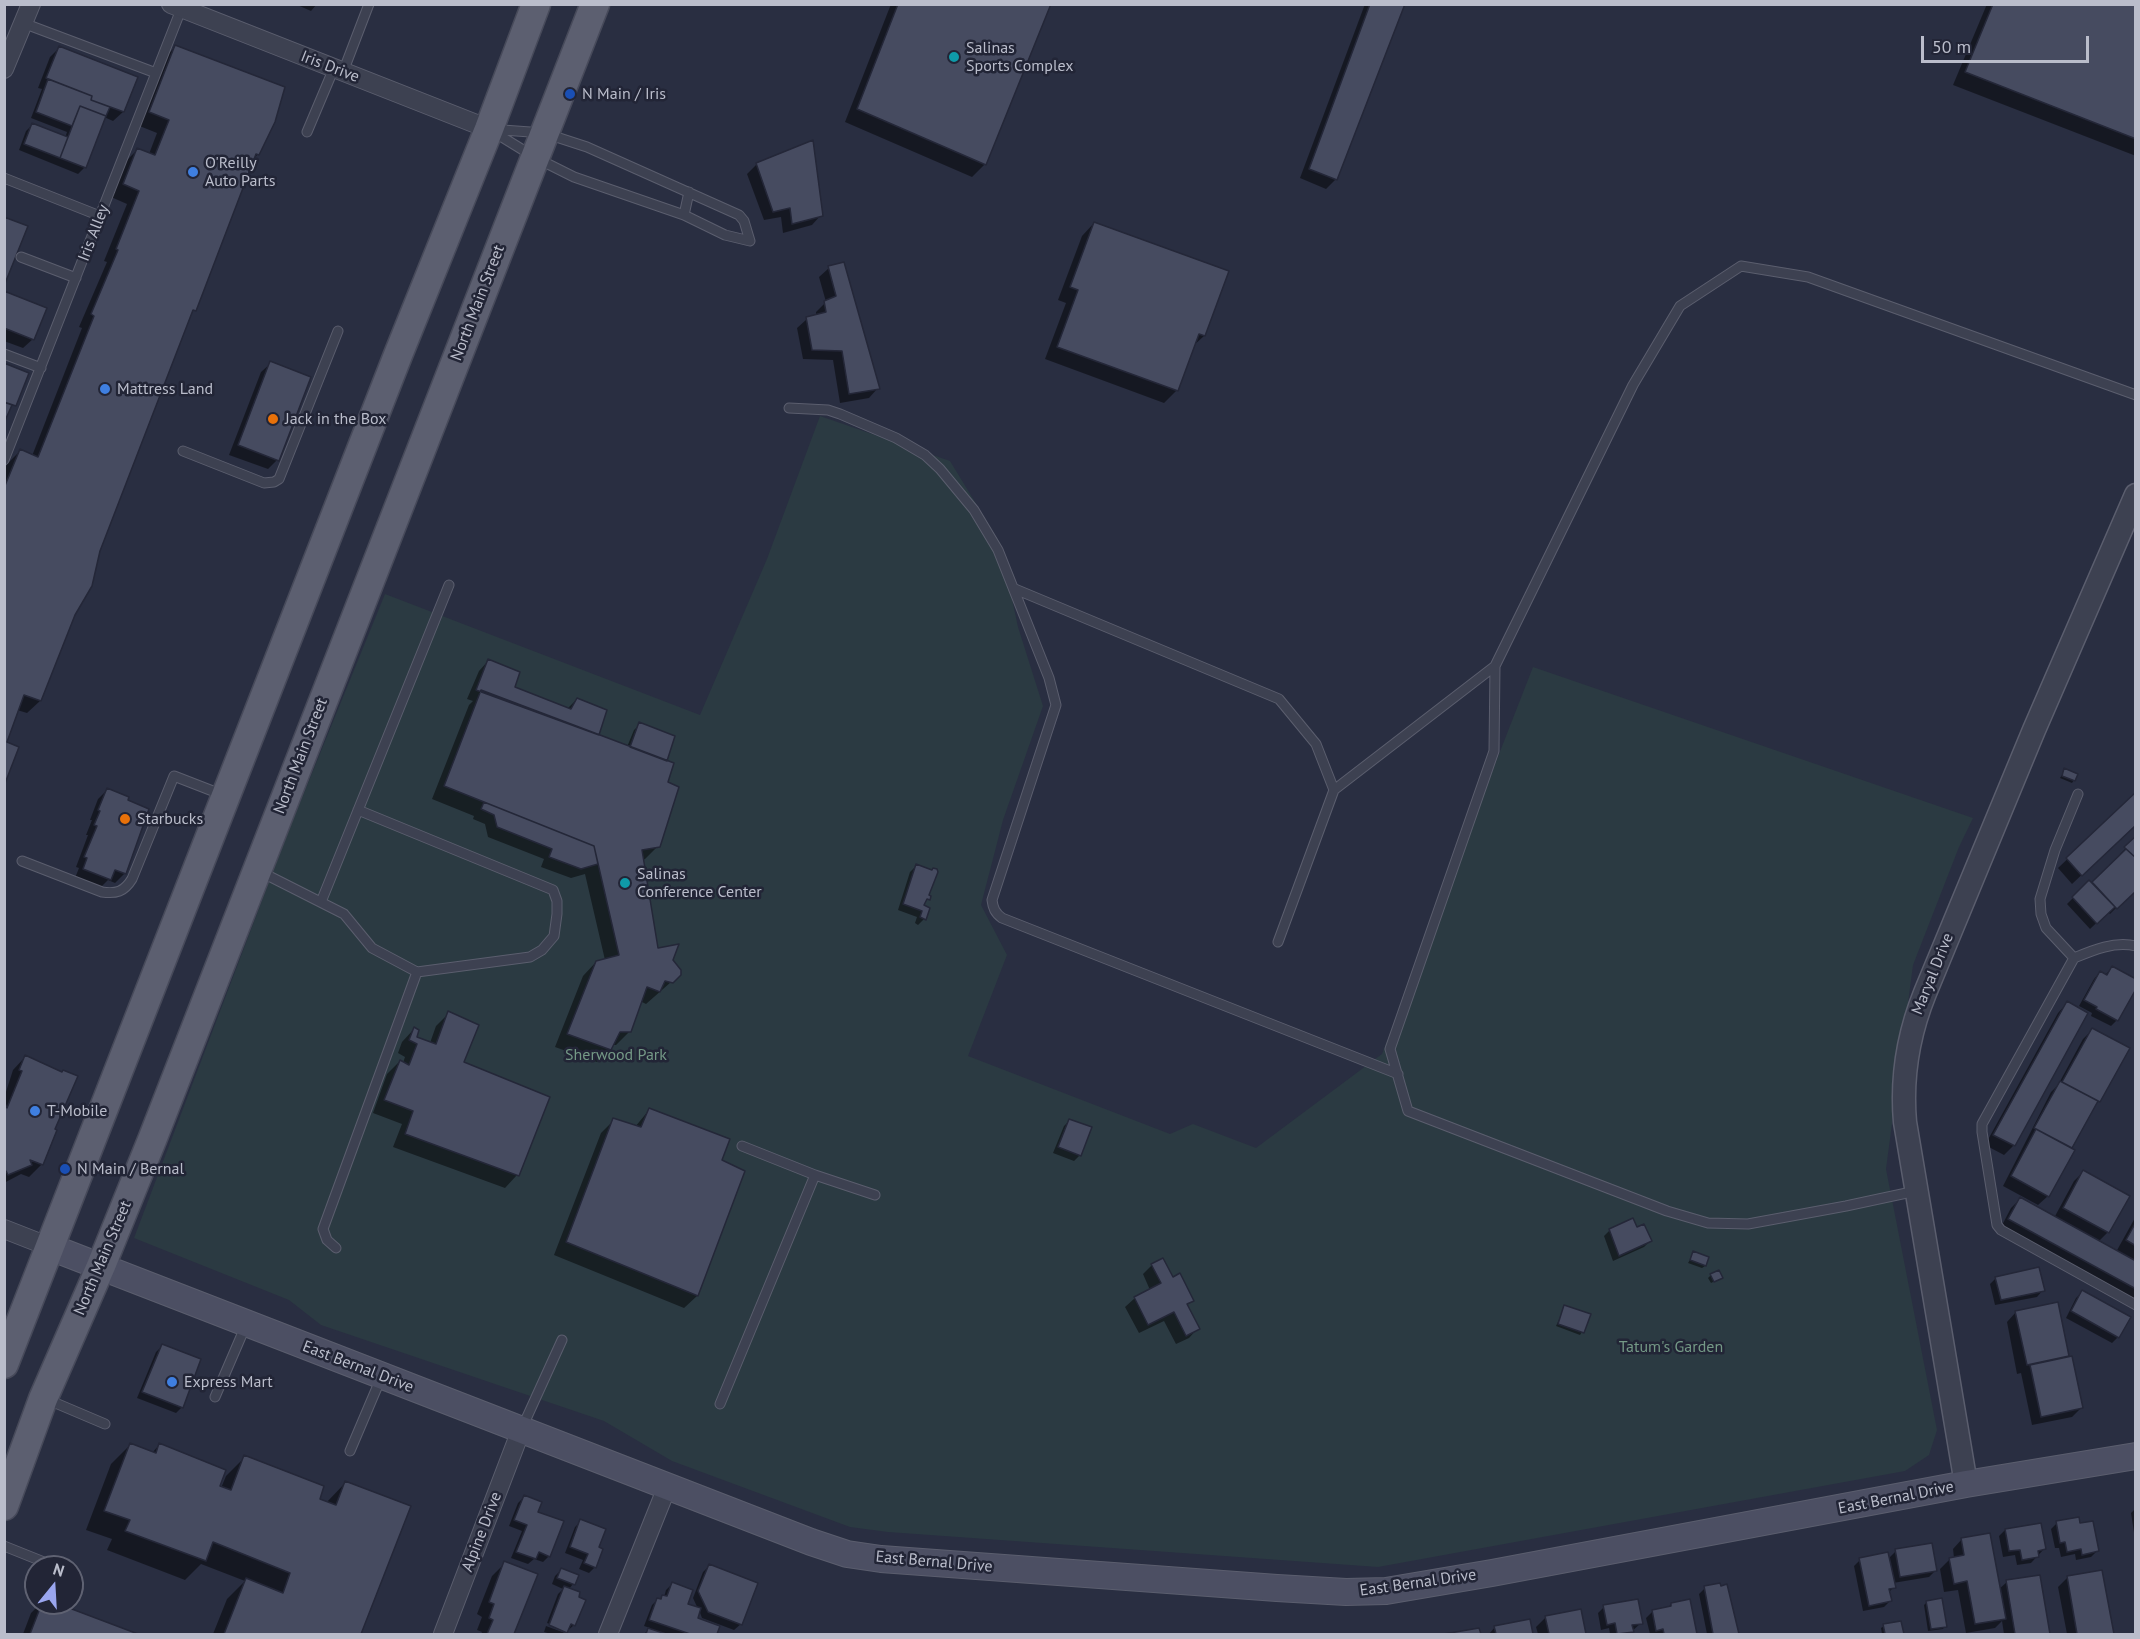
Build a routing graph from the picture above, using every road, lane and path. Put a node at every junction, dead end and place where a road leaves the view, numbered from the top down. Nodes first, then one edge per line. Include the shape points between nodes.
1 (31, 4) edge
2 (369, 4) edge
3 (536, 4) edge
4 (595, 4) edge
5 (178, 6) edge
6 (23, 23) junction
7 (4, 69) edge
8 (338, 70) junction
9 (156, 73) junction
10 (489, 129) junction
11 (307, 132) dead end
12 (540, 146) junction
13 (4, 178) edge
14 (689, 192) junction
15 (100, 216) junction
16 (684, 216) junction
17 (21, 256) dead end
18 (76, 278) junction
19 (338, 331) dead end
20 (4, 354) edge
21 (41, 368) junction
22 (2136, 395) edge
23 (789, 408) dead end
24 (183, 451) dead end
25 (4, 460) edge
26 (2136, 495) edge
27 (449, 585) dead end
28 (1015, 589) junction
29 (1495, 666) junction
30 (1334, 790) junction
31 (2079, 794) dead end
32 (227, 797) junction
33 (358, 810) junction
34 (22, 861) dead end
35 (256, 870) junction
36 (321, 902) junction
37 (1278, 942) dead end
38 (2136, 946) edge
39 (2074, 958) junction
40 (417, 972) junction
41 (1398, 1074) junction
42 (742, 1146) dead end
43 (815, 1175) junction
44 (1916, 1191) junction
45 (875, 1195) dead end
46 (4, 1230) edge
47 (50, 1247) junction
48 (336, 1248) dead end
49 (101, 1266) junction
50 (2136, 1305) edge
51 (246, 1325) junction
52 (562, 1340) dead end
53 (4, 1364) edge
54 (382, 1376) junction
55 (215, 1397) dead end
56 (44, 1399) junction
57 (720, 1404) dead end
58 (105, 1424) dead end
59 (521, 1430) junction
60 (350, 1451) dead end
61 (2136, 1456) edge
62 (1966, 1484) junction
63 (668, 1486) junction
64 (4, 1506) edge
65 (4, 1546) edge
66 (26, 1555) edge
67 (443, 1635) edge
68 (608, 1635) edge

1 - 6 street
2 - 8 lane
3 - 10 main road
4 - 12 main road, North Main Street
5 - 8 street, Iris Drive
5 - 9 lane, Iris Alley
6 - 7 street
6 - 9 lane
8 - 10 street, Iris Drive
8 - 11 lane
9 - 15 lane, Iris Alley
10 - 12 lane
10 - 12 lane
10 - 32 main road
12 - 14 lane via 587,147
12 - 16 lane via 574,177
12 - 35 main road, North Main Street
13 - 15 lane
14 - 16 lane
14 - 16 lane via 739,215 750,241 725,235
15 - 18 lane, Iris Alley
17 - 18 lane
18 - 21 lane, Iris Alley
19 - 24 lane via 279,479 264,483
20 - 21 lane
21 - 25 lane, Iris Alley
22 - 29 lane via 1808,277 1741,266 1680,306 1633,385
23 - 28 lane via 840,414 925,454 974,510
26 - 44 street, Maryal Drive via 1913,1023 1903,1086
27 - 33 lane
28 - 30 lane via 1279,699 1316,744
28 - 41 lane via 1056,705 992,900 995,912
29 - 30 lane
29 - 41 lane via 1494,751 1390,1049
30 - 37 lane
31 - 39 lane via 2040,899 2046,928
32 - 34 lane via 174,776 132,879 121,891 102,892
32 - 47 main road
33 - 36 lane
33 - 40 lane via 553,890 557,901 554,936 542,950 530,957
35 - 36 lane
35 - 49 main road, North Main Street
36 - 40 lane via 344,914 372,948
38 - 39 lane via 2097,948
39 - 50 lane via 1982,1124 1997,1225
40 - 48 lane via 323,1229
41 - 44 lane via 1408,1111 1699,1221 1748,1224
42 - 43 lane
43 - 45 lane
43 - 57 lane
44 - 62 street, Maryal Drive
46 - 47 street
47 - 49 main road, East Bernal Drive
47 - 53 main road
49 - 51 main road, East Bernal Drive
49 - 56 main road, North Main Street
51 - 54 main road, East Bernal Drive
51 - 55 lane
52 - 59 lane
54 - 59 main road, East Bernal Drive
54 - 60 lane
56 - 58 lane
56 - 64 main road, North Main Street
59 - 63 main road, East Bernal Drive
59 - 67 street, Alpine Drive
61 - 62 main road, East Bernal Drive
62 - 63 main road, East Bernal Drive via 1426,1585 1346,1592 881,1559 811,1542
63 - 68 street
65 - 66 lane

